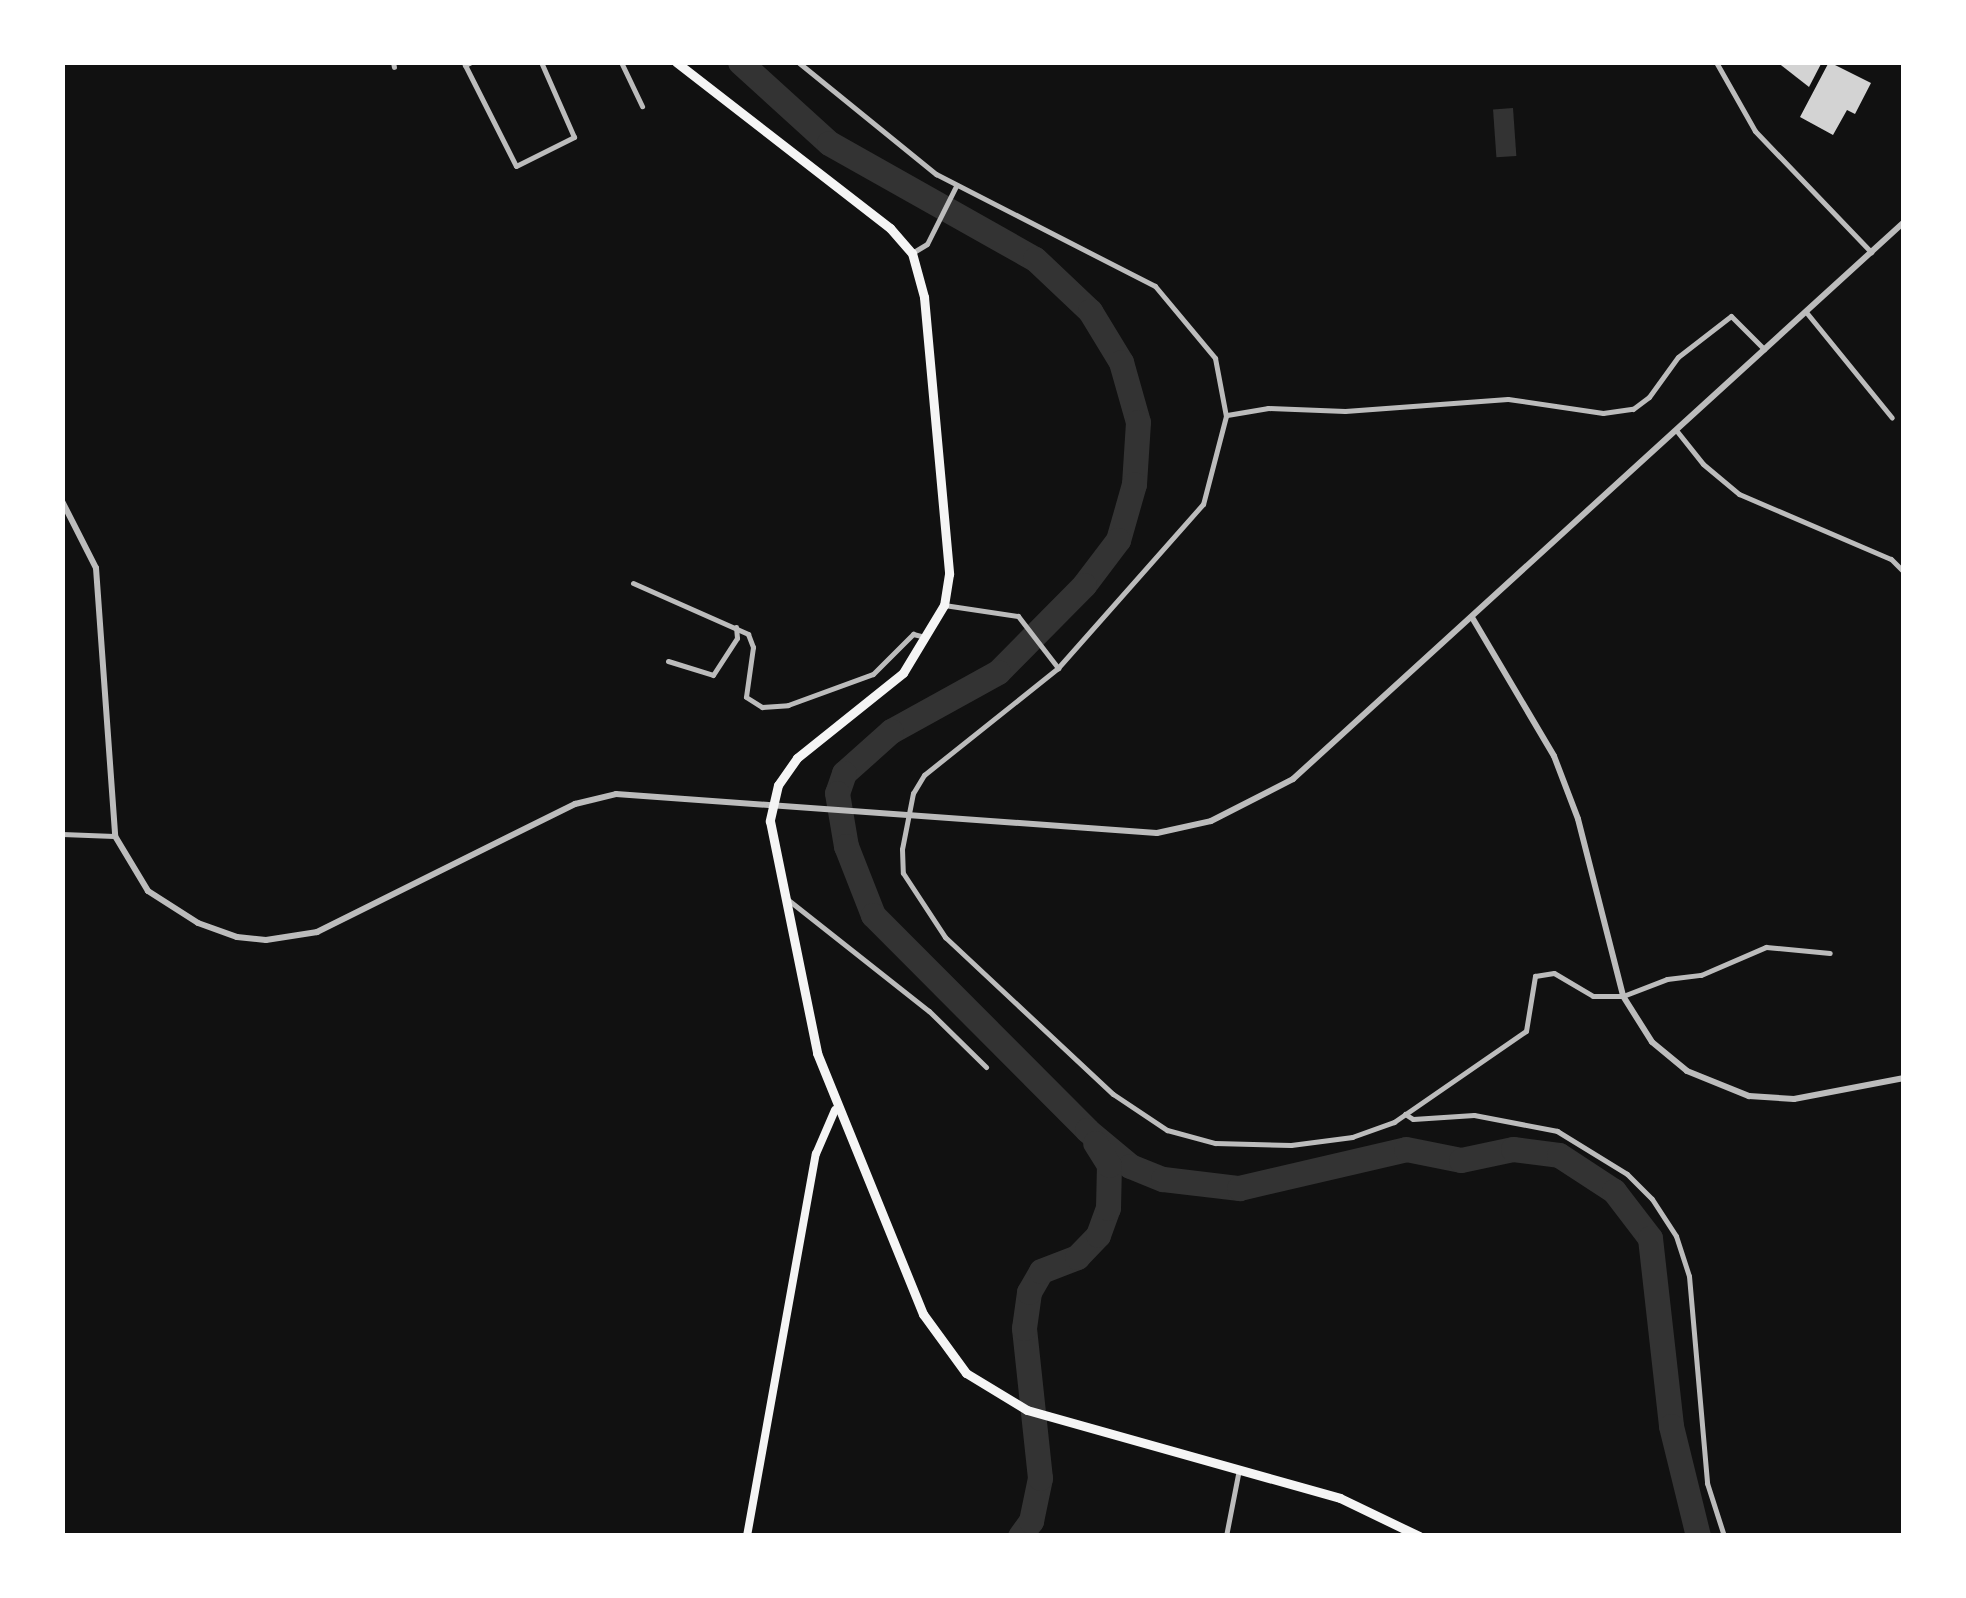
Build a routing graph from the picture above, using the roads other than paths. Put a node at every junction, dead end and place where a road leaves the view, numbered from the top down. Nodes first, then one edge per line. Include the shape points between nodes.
1 (541, 62) edge
2 (621, 62) edge
3 (676, 62) edge
4 (798, 62) edge
5 (1716, 62) edge
6 (467, 63) edge
7 (642, 106) dead end
8 (956, 187) junction
9 (1904, 222) edge
10 (1871, 252) junction
11 (912, 253) junction
12 (1806, 312) junction
13 (1764, 348) junction
14 (1226, 416) junction
15 (1892, 418) dead end
16 (1676, 430) junction
17 (62, 501) edge
18 (1904, 572) edge
19 (633, 583) dead end
20 (944, 606) junction
21 (1472, 619) junction
22 (736, 626) junction
23 (927, 638) junction
24 (668, 661) dead end
25 (1058, 668) junction
26 (771, 804) junction
27 (903, 816) junction
28 (62, 834) edge
29 (115, 836) junction
30 (785, 897) junction
31 (1830, 952) dead end
32 (1623, 996) junction
33 (986, 1067) dead end
34 (1904, 1078) edge
35 (835, 1110) junction
36 (1405, 1114) junction
37 (1238, 1474) junction
38 (747, 1536) edge
39 (1226, 1536) edge
40 (1418, 1536) edge
41 (1724, 1536) edge

1 - 6 street via 574,137 516,166
2 - 7 street
3 - 11 highway via 876,216
4 - 8 street
5 - 10 street via 1755,132
8 - 11 street via 928,240
8 - 14 street via 1155,286 1215,358
9 - 10 street
10 - 12 street
11 - 20 highway via 924,297 939,448 949,574
12 - 13 street
12 - 15 street
13 - 14 street via 1731,316 1678,357 1649,397 1632,409 1602,413 1508,399 1344,411 1268,408
13 - 16 street
14 - 25 street via 1203,504
16 - 18 street via 1740,494 1891,558
16 - 21 street
17 - 29 street via 96,568
19 - 22 street
20 - 23 highway
20 - 25 street via 1018,616
21 - 27 street via 1292,779 1211,821 1113,835
21 - 32 street via 1554,756 1578,820
22 - 23 street via 753,647 746,696 769,708 874,674 913,634
22 - 24 street via 737,638 714,675
23 - 26 highway via 903,673 797,758
25 - 27 street via 941,758
26 - 27 street
26 - 29 street via 666,793 575,804 317,932 266,940 238,937 167,907 136,878
26 - 30 highway
27 - 36 street via 903,873 945,938 1145,1118 1215,1144 1291,1145 1352,1136
28 - 29 street
30 - 33 street via 928,1010
30 - 35 highway
31 - 32 street via 1766,947 1702,976 1667,979
32 - 34 street via 1668,1056 1731,1091 1794,1099
32 - 36 street via 1593,996 1554,973 1535,976 1526,1031
35 - 37 highway via 936,1338 966,1374 1045,1418
35 - 38 main road via 816,1154
36 - 41 street via 1474,1115 1556,1131 1627,1174 1652,1199 1676,1236 1690,1276 1707,1483
37 - 39 street
37 - 40 highway via 1350,1502

